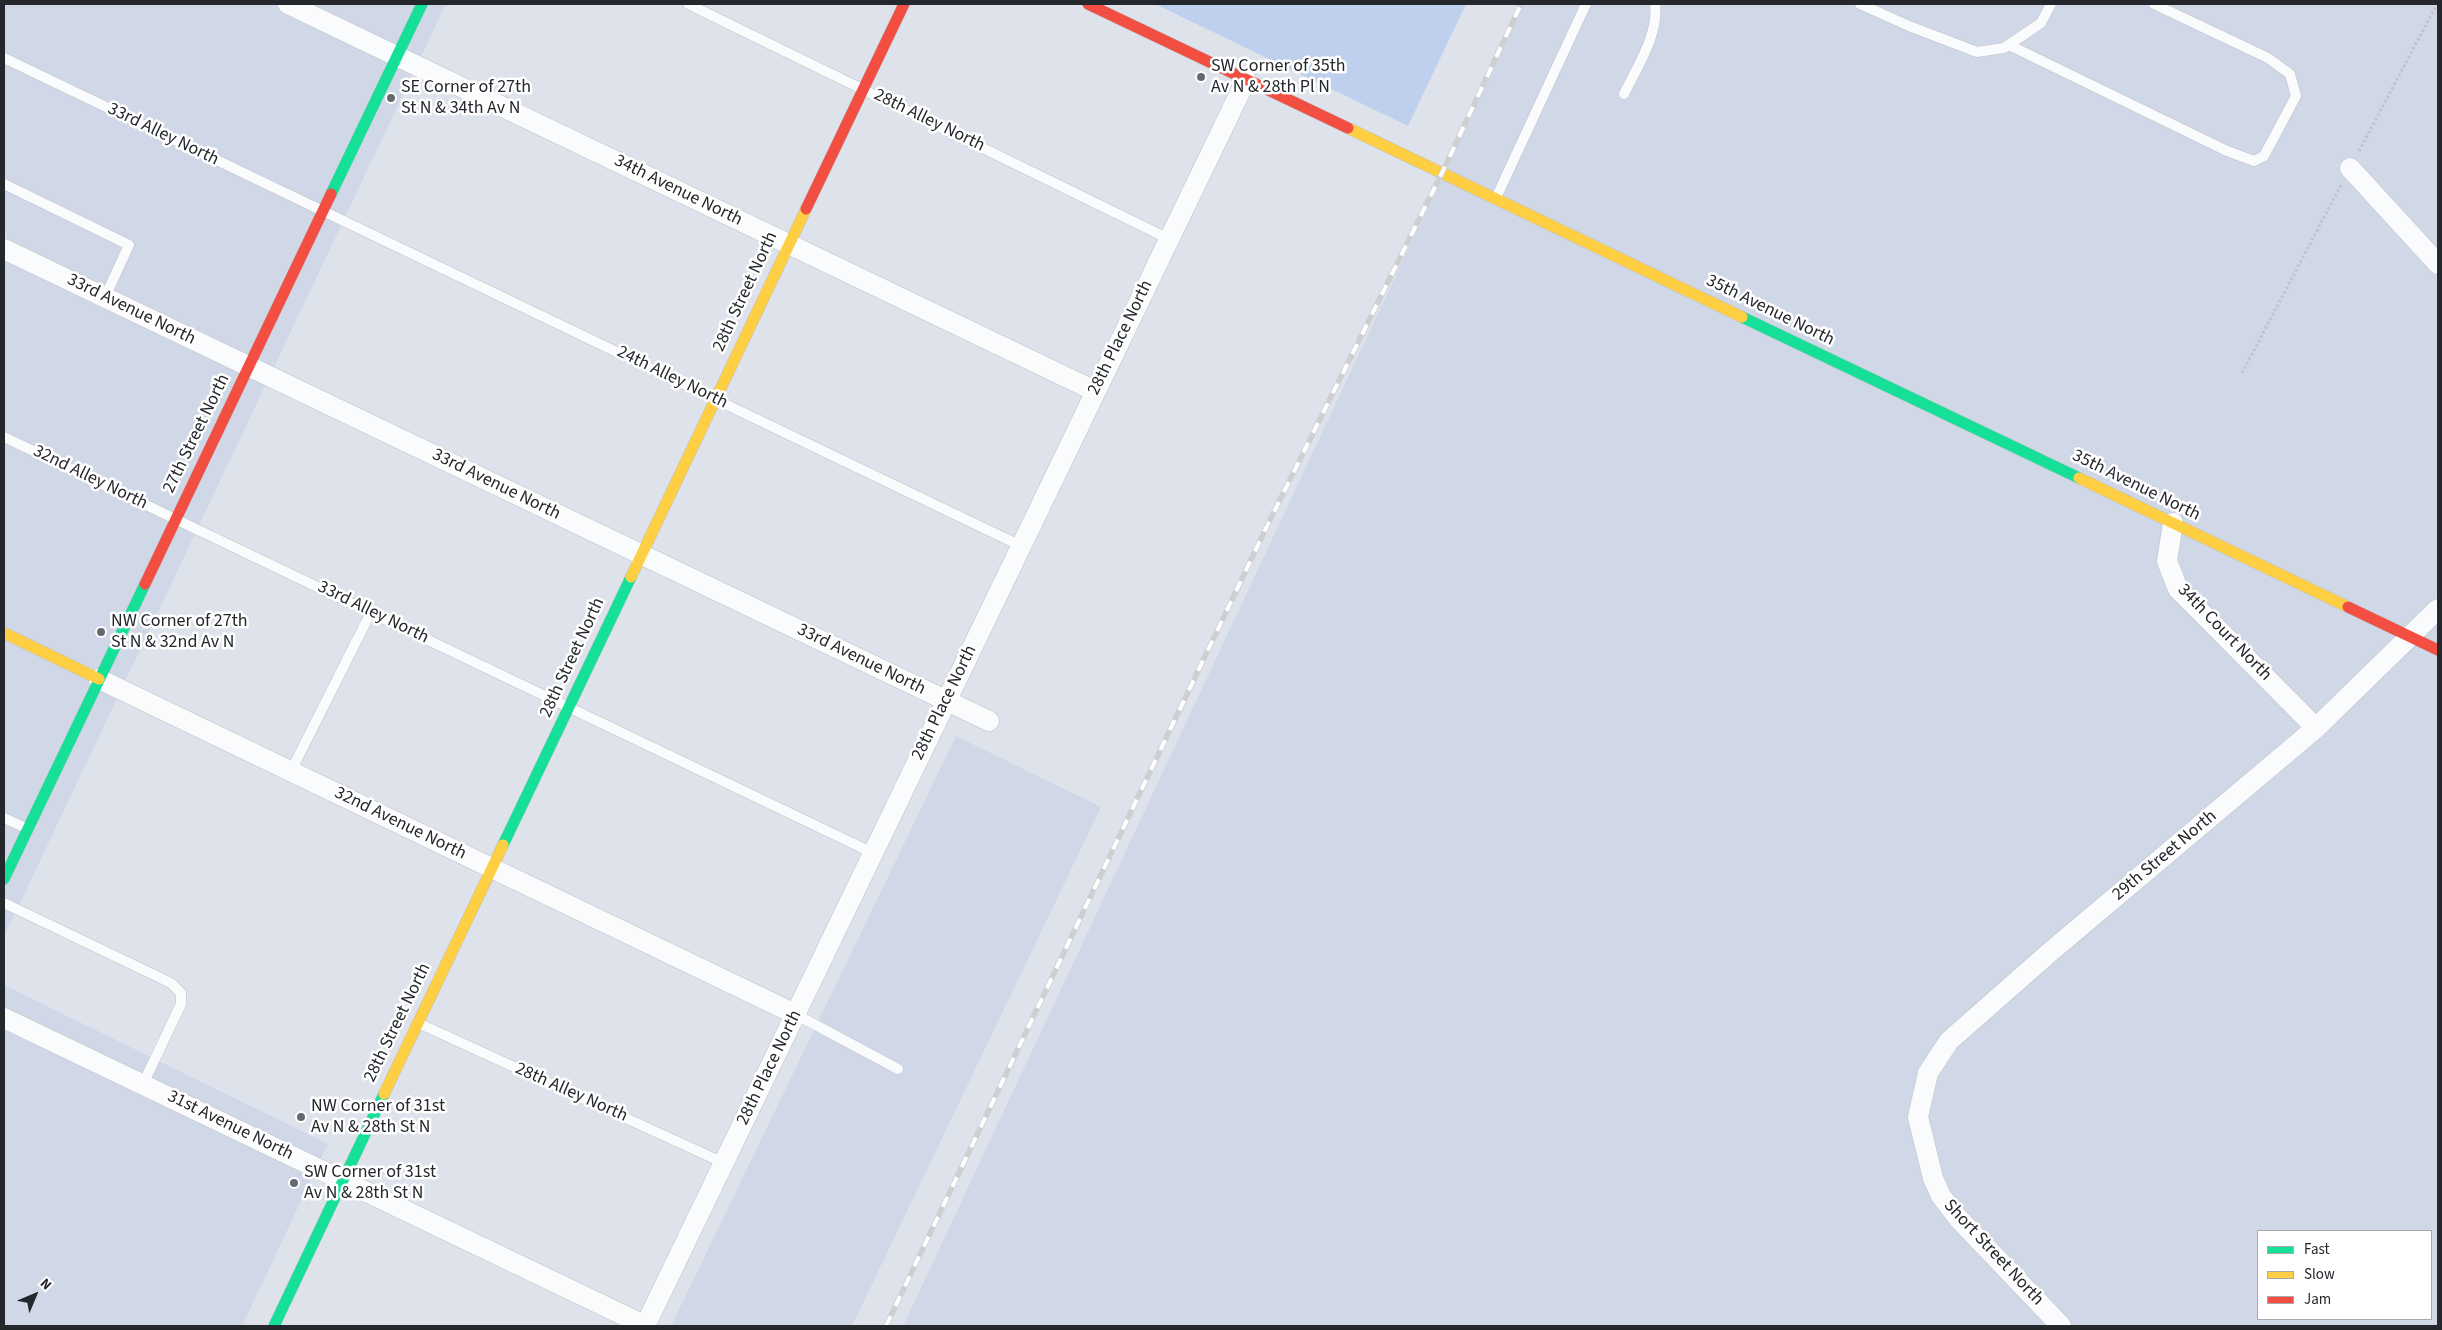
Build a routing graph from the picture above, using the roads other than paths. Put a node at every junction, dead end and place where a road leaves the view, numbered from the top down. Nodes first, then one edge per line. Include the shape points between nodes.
1 (288, 4) edge
2 (422, 4) edge
3 (688, 4) edge
4 (904, 4) edge
5 (1088, 4) edge
6 (1586, 4) edge
7 (1655, 4) edge
8 (1860, 4) edge
9 (2051, 4) edge
10 (2154, 4) edge
11 (2009, 45) junction
12 (397, 57) junction
13 (4, 58) edge
14 (1246, 80) junction
15 (864, 90) junction
16 (1624, 94) dead end
17 (2350, 168) dead end
18 (4, 184) edge
19 (1496, 199) junction
20 (323, 211) junction
21 (1169, 238) junction
22 (788, 244) junction
23 (4, 248) edge
24 (2438, 264) edge
25 (105, 297) junction
26 (249, 366) junction
27 (1096, 391) junction
28 (715, 399) junction
29 (4, 437) edge
30 (176, 519) junction
31 (2174, 523) junction
32 (1021, 546) junction
33 (642, 554) junction
34 (2438, 609) edge
35 (370, 612) junction
36 (4, 633) edge
37 (2409, 636) junction
38 (2438, 650) edge
39 (99, 679) junction
40 (946, 700) junction
41 (570, 707) junction
42 (989, 721) dead end
43 (2316, 728) junction
44 (291, 771) junction
45 (4, 818) edge
46 (28, 830) junction
47 (873, 852) junction
48 (492, 868) junction
49 (4, 879) edge
50 (4, 903) edge
51 (795, 1014) junction
52 (4, 1018) edge
53 (418, 1023) junction
54 (898, 1069) dead end
55 (143, 1084) junction
56 (1918, 1117) joint
57 (724, 1163) junction
58 (343, 1181) junction
59 (274, 1326) edge
60 (646, 1326) edge
61 (2062, 1326) edge

1 - 12 street, 34th Avenue North
2 - 12 street, 27th Street North
3 - 15 lane, 28th Alley North
4 - 15 street, 28th Street North
5 - 14 street, 35th Avenue North
6 - 19 lane
7 - 16 lane via 1656,15 1648,42
8 - 11 lane via 1977,52
9 - 11 lane via 2041,23
10 - 11 lane via 2268,58 2290,74 2296,96 2264,156 2254,161 2227,151
12 - 20 street, 27th Street North
12 - 22 street, 34th Avenue North
13 - 20 lane, 33rd Alley North
14 - 19 street, 35th Avenue North
14 - 21 street, 28th Place North
15 - 21 lane, 28th Alley North
15 - 22 street, 28th Street North
17 - 24 street
18 - 25 lane via 129,245
19 - 31 street, 35th Avenue North
20 - 26 street, 27th Street North
20 - 28 lane, 24th Alley North
21 - 27 street, 28th Place North
22 - 27 street, 34th Avenue North
22 - 28 street, 28th Street North
23 - 25 street, 33rd Avenue North
25 - 26 street, 33rd Avenue North
26 - 30 street, 27th Street North
26 - 33 street, 33rd Avenue North
27 - 32 street, 28th Place North
28 - 32 lane, 24th Alley North
28 - 33 street, 28th Street North
29 - 30 lane, 32nd Alley North
30 - 35 lane, 33rd Alley North
30 - 39 street, 27th Street North
31 - 37 street, 35th Avenue North
31 - 43 street, 34th Court North via 2167,561 2178,589
32 - 40 street, 28th Place North
33 - 40 street, 33rd Avenue North
33 - 41 street, 28th Street North
34 - 37 street, 29th Street North
35 - 41 lane, 33rd Alley North
35 - 44 lane
36 - 39 street, 32nd Avenue North
37 - 38 street, 35th Avenue North
37 - 43 street, 29th Street North
39 - 44 street, 32nd Avenue North
39 - 46 street, 27th Street North
40 - 42 street, 33rd Avenue North
40 - 47 street, 28th Place North
41 - 47 lane
41 - 48 street, 28th Street North
43 - 56 street, 29th Street North via 1949,1041 1928,1073
44 - 48 street, 32nd Avenue North
45 - 46 lane
46 - 49 street, 27th Street North
47 - 51 street, 28th Place North
48 - 51 street, 32nd Avenue North
48 - 53 street, 28th Street North
50 - 55 lane via 171,983 181,993 181,1004
51 - 54 lane
51 - 57 street, 28th Place North
52 - 55 street, 31st Avenue North
53 - 57 lane, 28th Alley North
53 - 58 street, 28th Street North
55 - 58 street, 31st Avenue North
56 - 61 street, Short Street North via 1933,1178 1941,1196 1958,1218
57 - 60 street, 28th Place North
58 - 59 street, 28th Street North
58 - 60 street, 31st Avenue North

